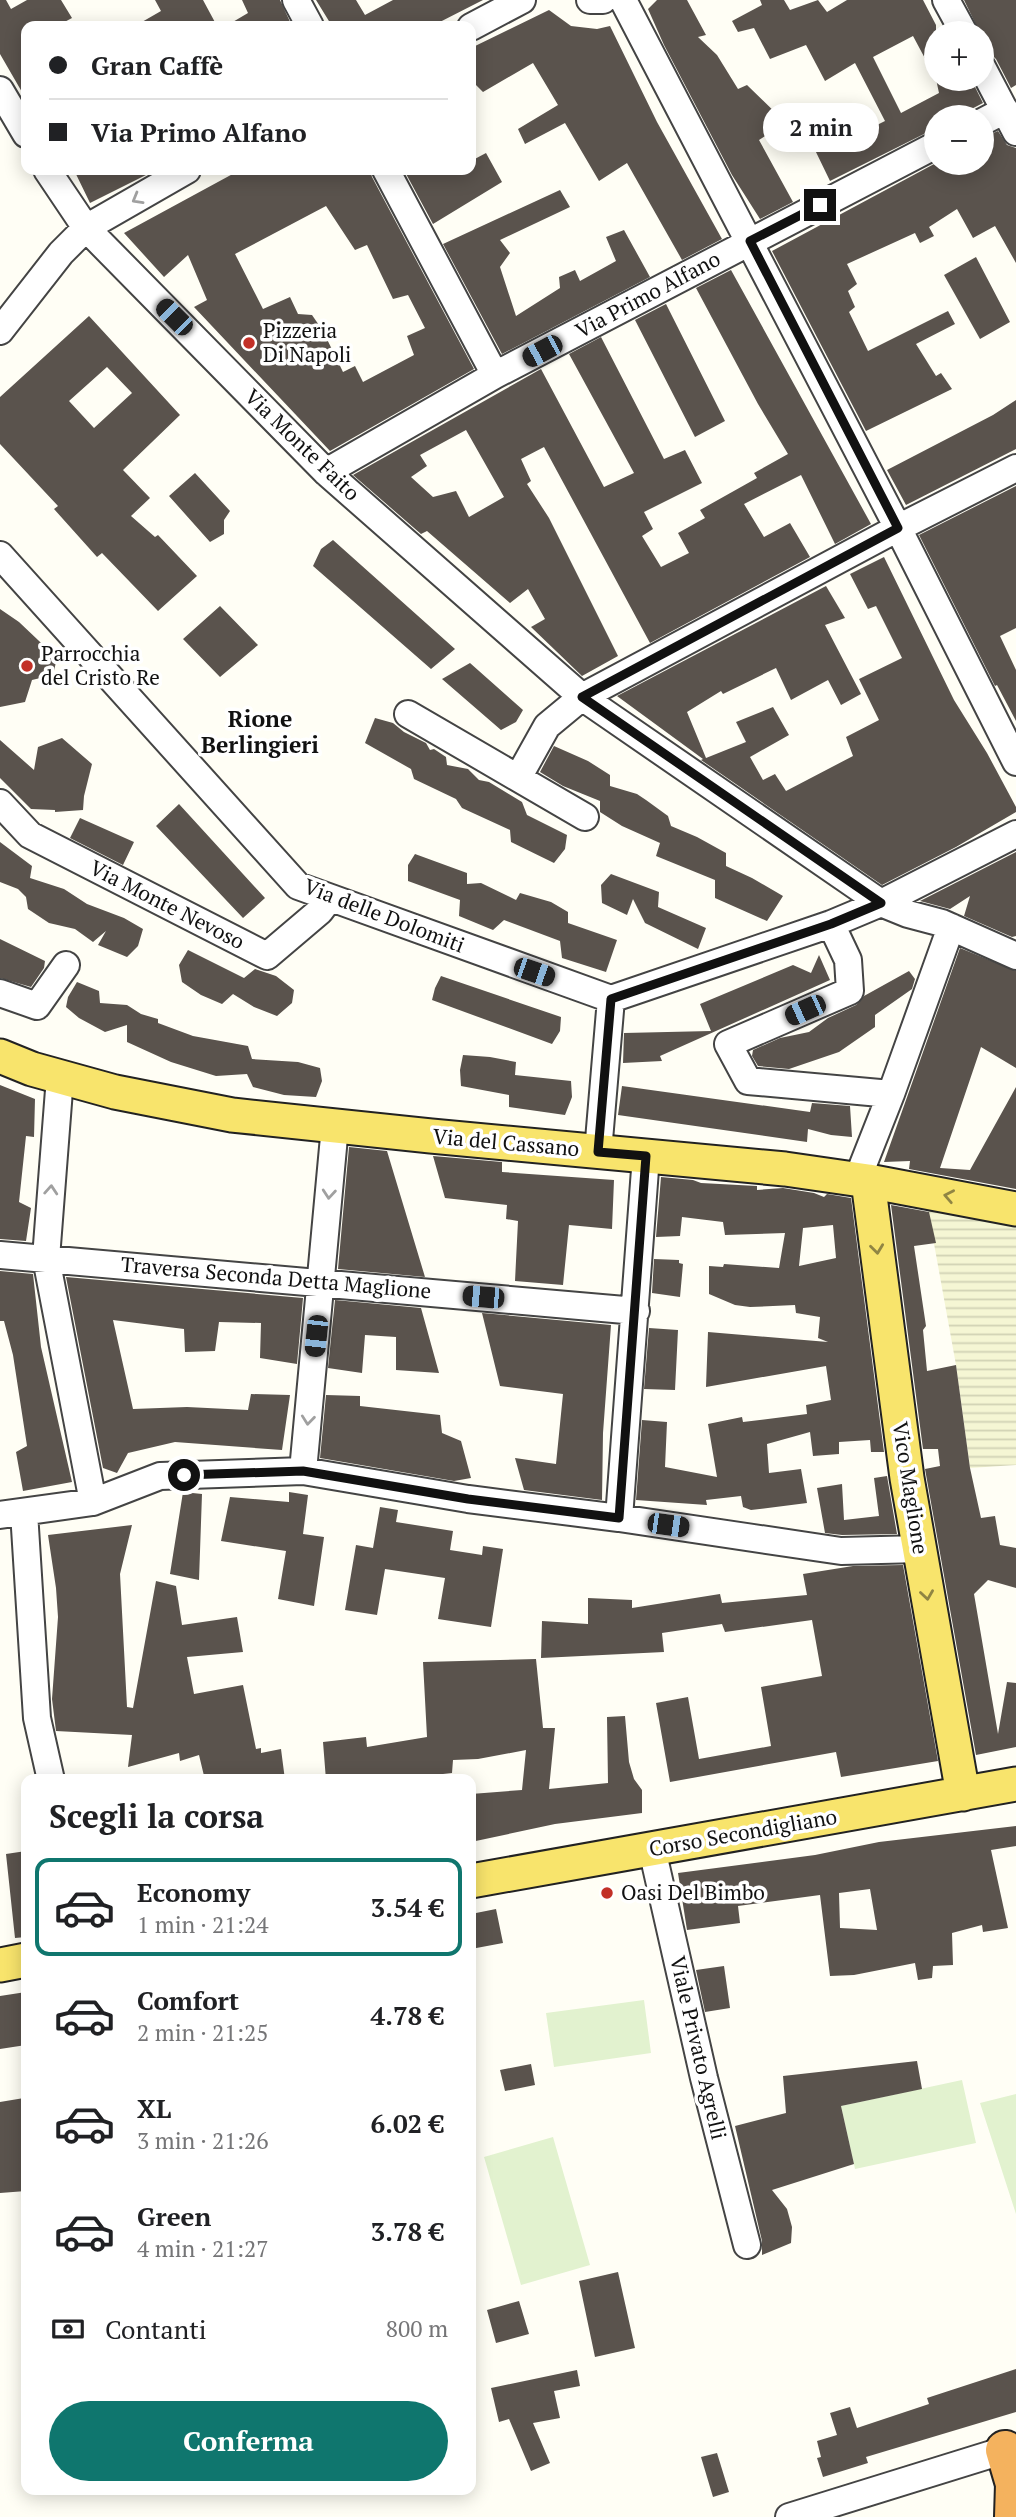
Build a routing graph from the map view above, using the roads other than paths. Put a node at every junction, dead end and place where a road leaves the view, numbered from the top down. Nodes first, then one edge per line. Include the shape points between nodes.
1 (296, 0) edge
2 (522, 0) edge
3 (590, 0) edge
4 (603, 0) edge
5 (623, 0) edge
6 (946, 0) edge
7 (307, 21) edge
8 (957, 21) edge
9 (476, 24) edge
10 (0, 90) edge
11 (990, 91) edge
12 (1001, 121) edge
13 (21, 126) edge
14 (924, 151) edge
15 (50, 175) edge
16 (178, 175) edge
17 (389, 175) edge
18 (86, 228) junction
19 (750, 241) junction
20 (8, 301) edge
21 (0, 331) edge
22 (495, 375) junction
23 (1016, 468) edge
24 (326, 472) junction
25 (898, 528) junction
26 (0, 555) edge
27 (582, 697) junction
28 (408, 714) dead end
29 (1016, 762) edge
30 (518, 778) junction
31 (0, 803) edge
32 (584, 817) dead end
33 (1016, 834) edge
34 (329, 899) junction
35 (881, 903) junction
36 (831, 924) junction
37 (951, 927) junction
38 (1016, 956) edge
39 (66, 965) dead end
40 (0, 993) edge
41 (611, 999) junction
42 (0, 1056) edge
43 (60, 1077) junction
44 (891, 1094) junction
45 (335, 1126) junction
46 (598, 1152) junction
47 (646, 1156) junction
48 (863, 1180) junction
49 (1016, 1209) edge
50 (0, 1255) edge
51 (46, 1258) junction
52 (321, 1282) junction
53 (636, 1311) junction
54 (303, 1471) junction
55 (93, 1502) junction
56 (12, 1514) edge
57 (619, 1518) junction
58 (921, 1549) junction
59 (50, 1774) edge
60 (1016, 1784) edge
61 (963, 1794) junction
62 (652, 1849) junction
63 (476, 1880) edge
64 (21, 1961) edge
65 (0, 1965) edge
66 (747, 2245) dead end
67 (1012, 2446) edge
68 (789, 2517) edge
69 (1014, 2517) edge

1 - 7 street
2 - 9 street
3 - 4 street
5 - 19 street
6 - 8 street
10 - 13 street
11 - 12 street
14 - 19 street, Via Primo Alfano
15 - 18 street, Via Monte Faito
16 -> 18 street
17 - 22 street
18 - 20 street
18 - 24 street, Via Monte Faito
19 - 22 street, Via Primo Alfano
19 - 25 street
20 - 21 street
22 - 24 street, Via Primo Alfano
23 - 25 street
24 - 27 street, Via Monte Faito
25 - 27 street
25 - 29 street
26 - 34 street, Via delle Dolomiti via 298,886
27 - 30 street via 547,726
27 - 35 street, Via Monte Faito
28 - 30 street
30 - 32 street
31 - 34 street, Via Monte Nevoso via 30,835 267,956
33 - 35 street
34 - 41 street, Via delle Dolomiti
35 - 36 street
35 - 37 street, Via Monte Faito
36 - 41 street
36 - 44 street via 848,960 850,991 727,1044 748,1081
37 - 38 street, Via Monte Faito
37 - 44 street
39 - 40 street via 37,1006
41 - 46 street
42 - 43 main road, Via del Cassano
43 - 45 main road, Via del Cassano via 179,1106
51 -> 43 street
44 - 48 street
45 - 46 main road, Via del Cassano
45 -> 52 street
46 - 47 main road, Via del Cassano
47 - 48 main road, Via del Cassano
47 - 53 street
49 -> 48 main road, Via del Cassano
48 -> 58 main road, Vico Maglione
50 - 51 street, Traversa Seconda Detta Maglione
51 - 52 street, Traversa Seconda Detta Maglione
51 - 55 street
52 - 53 street, Traversa Seconda Detta Maglione
52 -> 54 street
53 - 57 street
54 - 55 street via 160,1476
54 - 57 street
55 - 56 street
56 - 59 street via 37,1718
57 - 58 street via 841,1551
58 -> 61 main road, Vico Maglione
60 - 61 main road, Corso Secondigliano
61 - 62 main road, Corso Secondigliano
62 - 63 main road, Corso Secondigliano
62 - 66 street, Viale Privato Agrelli
64 - 65 main road
67 - 68 street
67 - 69 highway

